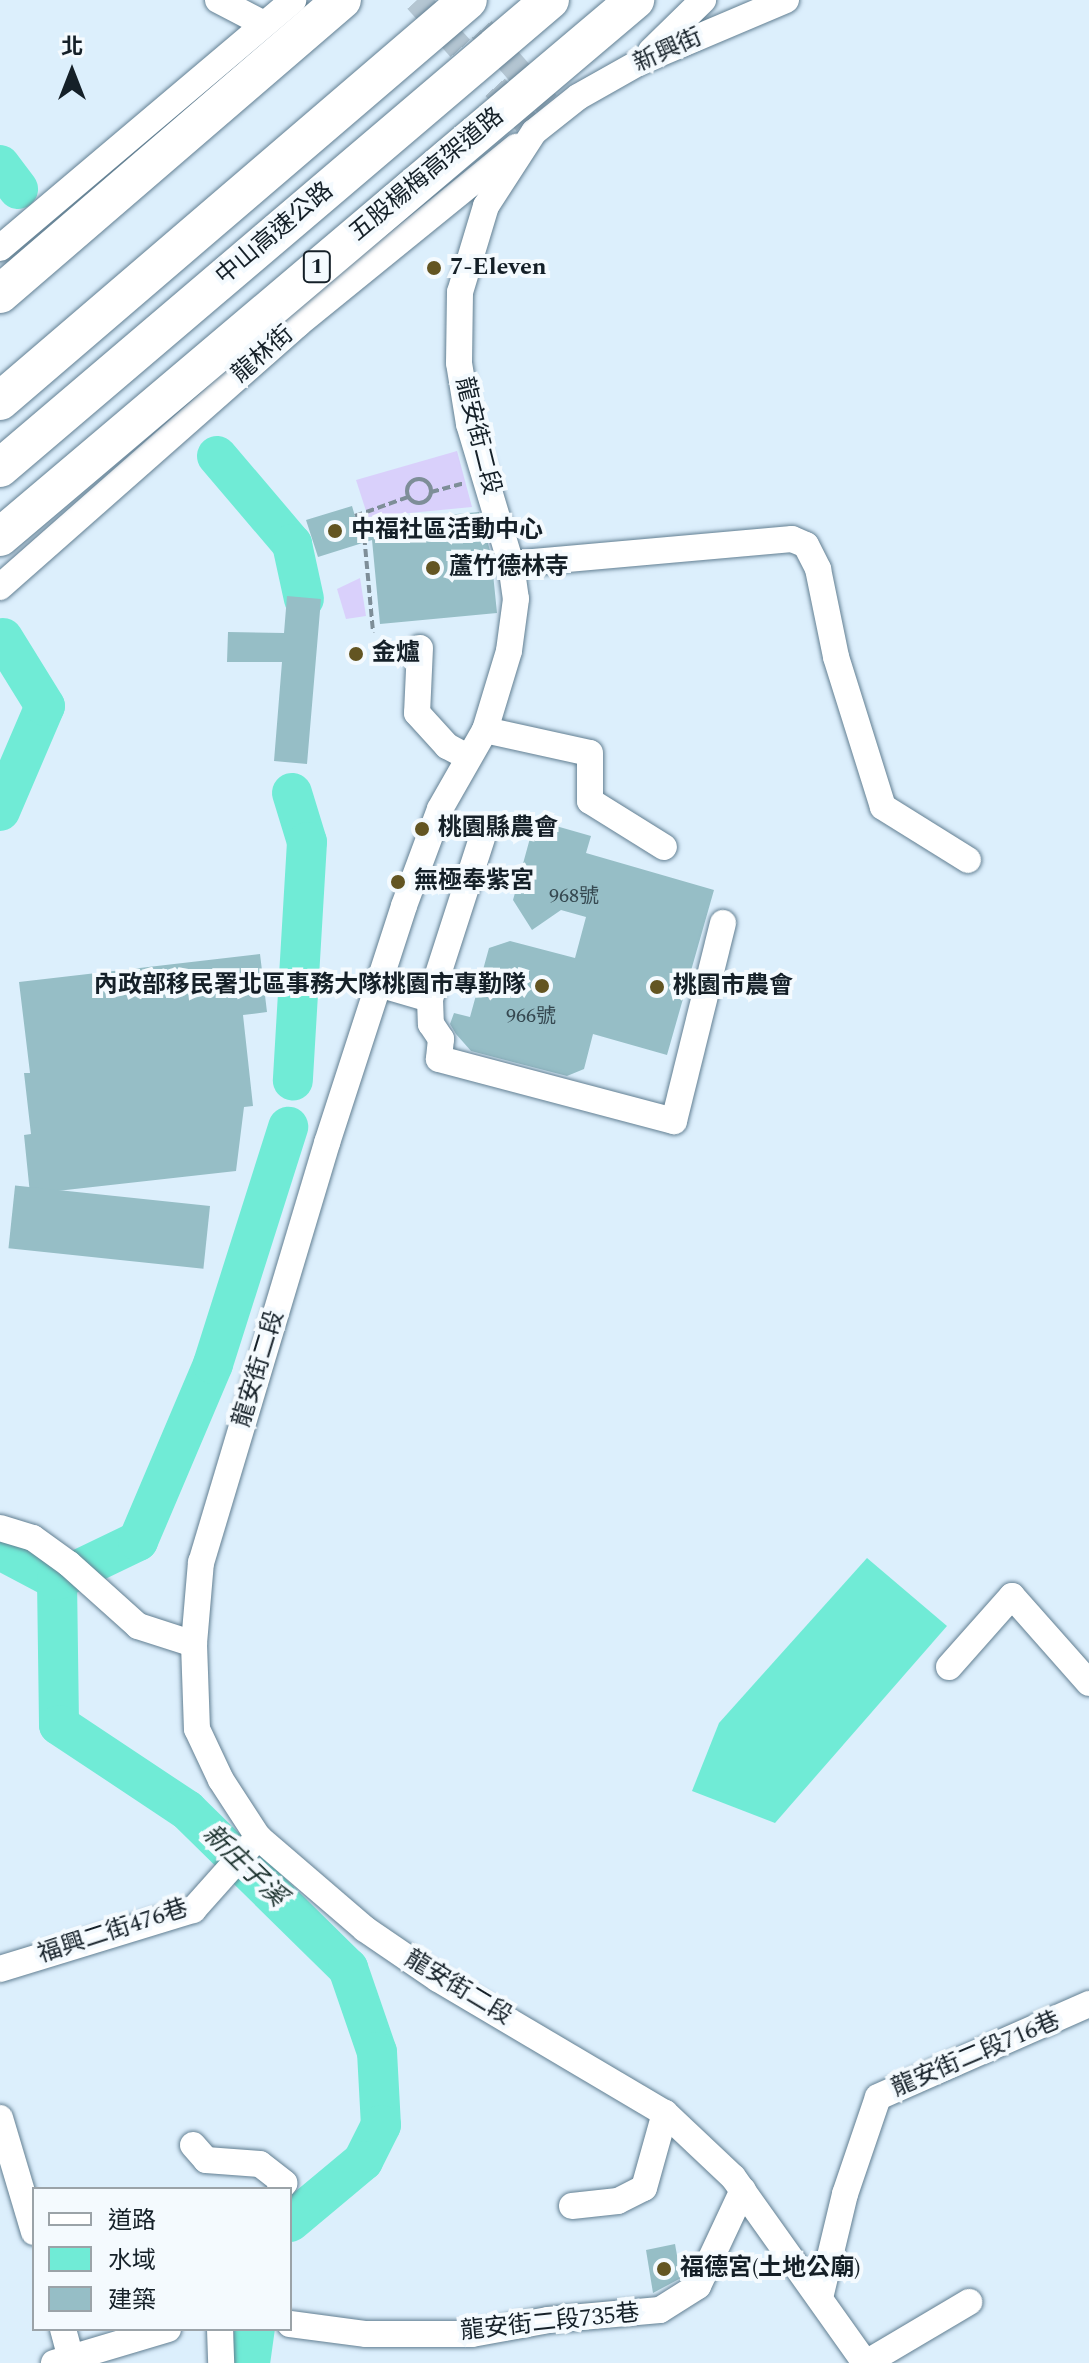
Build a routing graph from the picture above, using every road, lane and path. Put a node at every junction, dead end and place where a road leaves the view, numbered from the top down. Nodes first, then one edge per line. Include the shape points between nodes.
1 (218, 0) edge
2 (293, 0) edge
3 (342, 0) edge
4 (468, 0) edge
5 (550, 0) edge
6 (635, 0) edge
7 (703, 0) edge
8 (786, 0) edge
9 (264, 24) junction
10 (640, 62) junction
11 (552, 108) joint
12 (530, 127) junction
13 (0, 248) edge
14 (0, 294) edge
15 (0, 401) edge
16 (0, 468) edge
17 (485, 477) junction
18 (431, 492) junction
19 (408, 497) junction
20 (362, 513) junction
21 (355, 516) dead end
22 (0, 537) edge
23 (511, 564) junction
24 (7, 581) edge
25 (373, 632) dead end
26 (420, 648) dead end
27 (485, 730) junction
28 (466, 756) junction
29 (482, 838) dead end
30 (664, 847) dead end
31 (968, 860) dead end
32 (723, 923) dead end
33 (382, 985) junction
34 (430, 999) junction
35 (4, 1529) edge
36 (194, 1644) junction
37 (949, 1667) dead end
38 (1089, 1683) edge
39 (253, 1842) junction
40 (0, 1969) edge
41 (1089, 2004) edge
42 (665, 2113) junction
43 (0, 2118) edge
44 (193, 2145) dead end
45 (281, 2187) edge
46 (743, 2190) junction
47 (572, 2206) dead end
48 (32, 2225) edge
49 (820, 2298) junction
50 (969, 2302) dead end
51 (292, 2324) edge
52 (63, 2331) edge
53 (161, 2331) edge
54 (220, 2331) edge
55 (62, 2360) edge
56 (221, 2363) edge
57 (866, 2363) edge

1 - 9 street
2 - 9 street
3 - 14 highway
4 - 15 highway
5 - 16 highway, 中山高速公路 / 1
6 - 22 highway, 五股楊梅高架道路 / 1, bridge
7 - 10 street
8 - 10 street, 新興街
9 - 13 street
10 - 11 street, 新興街
11 - 12 street, 龍安街二段
12 - 17 street, 龍安街二段 via 486,206 460,292 459,363
12 - 24 street, 龍林街
17 - 18 path
17 - 23 street, 龍安街二段
18 - 19 path via 421,503
18 - 19 path via 426,481 414,480
19 - 20 path
20 - 21 path
20 - 25 path
23 - 27 street, 龍安街二段 via 516,599 509,651
23 - 31 street via 792,539 806,545 818,569 836,657 883,807 941,848
26 - 28 street via 417,713 447,746
27 - 28 street, 龍安街二段
27 - 30 street via 590,753 590,801
28 - 33 street, 龍安街二段 via 404,906
29 - 34 street
32 - 34 street via 674,1121 439,1059 441,1039 431,1024
33 - 34 street
33 - 36 street, 龍安街二段 via 327,1143 201,1562
35 - 36 street via 33,1538 69,1564 138,1626
36 - 39 street, 龍安街二段 via 197,1729
37 - 38 street via 1012,1596
39 - 40 street, 福興二街476巷 via 193,1910
39 - 42 street, 龍安街二段 via 438,1979
41 - 49 street, 龍安街二段716巷 via 878,2097 845,2194
42 - 46 street, 龍安街二段
42 - 47 street via 644,2188 618,2201
43 - 48 street
44 - 45 street via 206,2160 260,2164 284,2183
46 - 49 street, 龍安街二段
46 - 51 street, 龍安街二段735巷 via 698,2286 660,2310 548,2320 472,2334 366,2334
49 - 57 street, 龍安街二段
50 - 57 street
52 - 55 street
53 - 55 street
54 - 56 street

